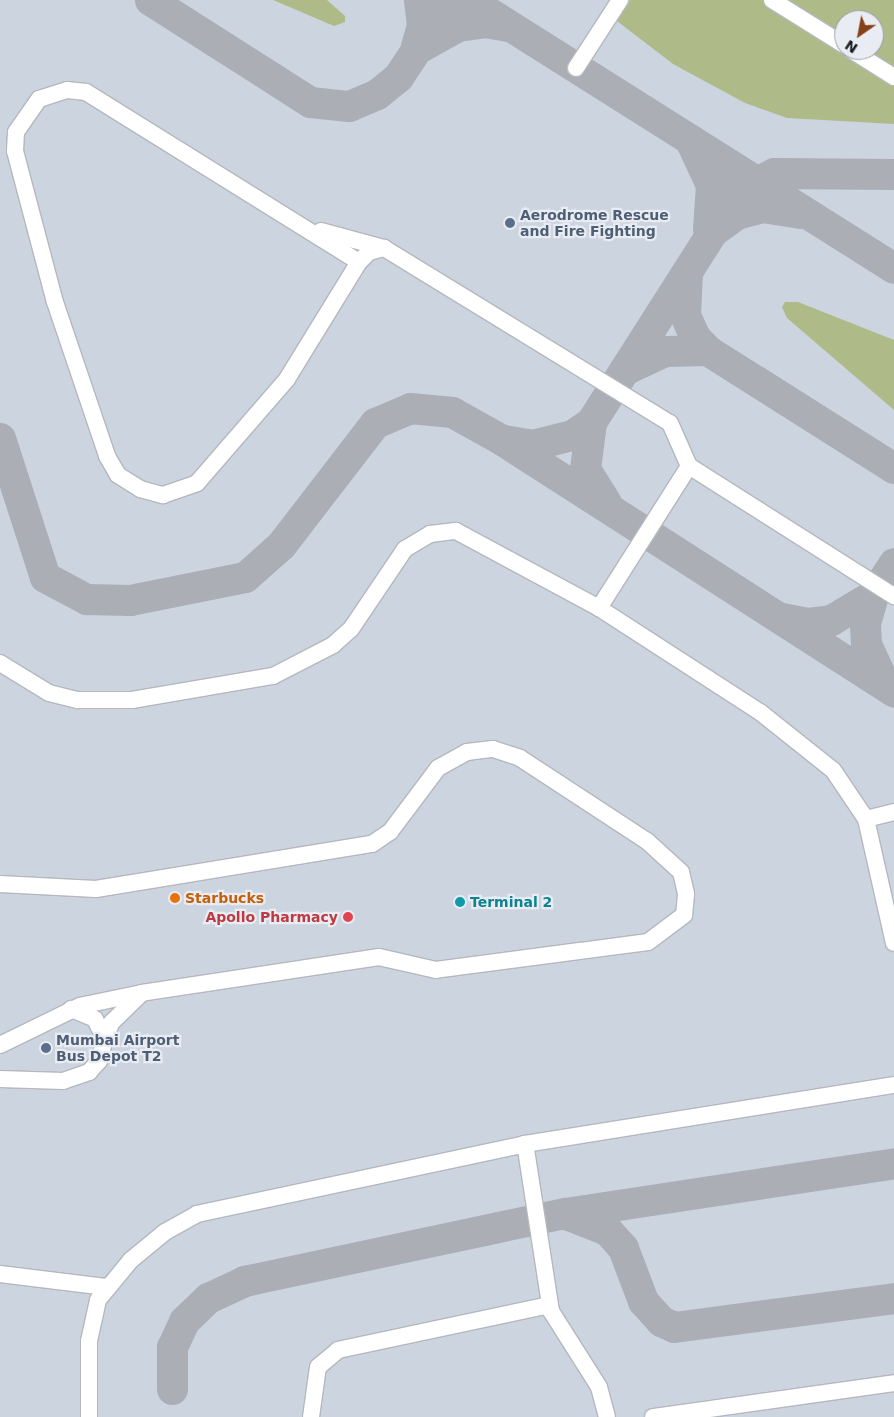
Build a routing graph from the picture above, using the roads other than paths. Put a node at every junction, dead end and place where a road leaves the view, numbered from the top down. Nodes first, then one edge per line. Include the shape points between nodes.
1 (620, 0) edge
2 (772, 0) edge
3 (834, 39) edge
4 (868, 60) edge
5 (576, 68) dead end
6 (894, 77) edge
7 (304, 227) junction
8 (384, 248) junction
9 (359, 262) junction
10 (689, 466) junction
11 (894, 596) edge
12 (599, 608) junction
13 (0, 664) edge
14 (894, 812) edge
15 (866, 820) junction
16 (0, 884) edge
17 (894, 943) edge
18 (142, 993) junction
19 (71, 1009) junction
20 (106, 1040) junction
21 (0, 1045) edge
22 (0, 1079) edge
23 (894, 1085) edge
24 (525, 1144) junction
25 (0, 1274) edge
26 (106, 1287) junction
27 (549, 1305) junction
28 (894, 1383) edge
29 (661, 1416) edge
30 (89, 1417) edge
31 (311, 1417) edge
32 (607, 1417) edge

1 - 5 lane
2 - 3 lane
4 - 6 lane
7 - 8 lane
7 - 9 lane
7 - 9 lane via 86,92 50,93 23,118 15,151 55,302 107,456 118,475 140,489 163,495 197,483 287,379
8 - 9 lane
8 - 10 lane via 670,423
10 - 11 lane
10 - 12 lane
12 - 13 lane via 456,530 430,534 405,550 352,630 333,645 273,676 132,700 78,700 49,692
12 - 15 lane via 805,744 833,770
14 - 15 lane
15 - 17 lane
16 - 18 lane via 96,889 372,844 390,832 438,768 467,752 493,749 520,758 647,841 681,872 686,894 684,915 648,942 436,970 379,957
18 - 19 lane
18 - 20 lane via 111,1023
19 - 20 lane via 95,1019
19 - 21 lane
20 - 22 lane via 99,1062 79,1077
23 - 24 lane
24 - 26 lane via 197,1214 165,1232
24 - 27 lane
25 - 26 lane
26 - 30 lane via 98,1300 89,1341
27 - 31 lane via 338,1350 318,1367
27 - 32 lane via 599,1387
28 - 29 lane

